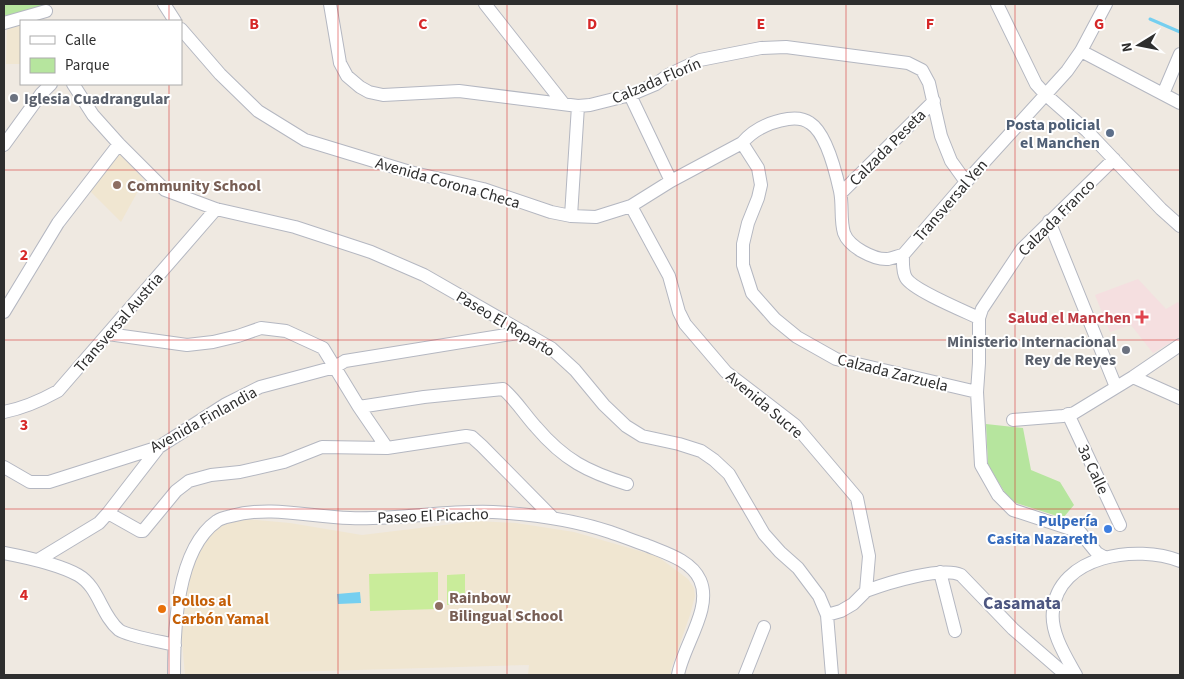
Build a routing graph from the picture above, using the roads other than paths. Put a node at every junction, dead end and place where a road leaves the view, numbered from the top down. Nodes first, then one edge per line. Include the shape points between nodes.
1 (164, 4) edge
2 (330, 4) edge
3 (485, 4) edge
4 (997, 4) edge
5 (1106, 4) edge
6 (47, 12) edge
7 (174, 20) edge
8 (4, 23) edge
9 (182, 30) edge
10 (1081, 51) junction
11 (1180, 54) edge
12 (50, 85) edge
13 (73, 85) edge
14 (1163, 94) junction
15 (630, 95) junction
16 (1046, 95) junction
17 (934, 101) junction
18 (563, 103) junction
19 (1180, 103) edge
20 (578, 106) junction
21 (742, 143) junction
22 (119, 144) junction
23 (4, 145) edge
24 (1114, 159) junction
25 (671, 181) junction
26 (966, 182) junction
27 (841, 194) junction
28 (632, 206) junction
29 (216, 209) junction
30 (571, 216) junction
31 (1049, 221) junction
32 (1180, 226) edge
33 (903, 254) junction
34 (4, 312) edge
35 (979, 318) junction
36 (524, 332) junction
37 (108, 334) junction
38 (1180, 345) edge
39 (335, 367) junction
40 (1133, 377) junction
41 (1116, 387) junction
42 (977, 392) junction
43 (1180, 398) edge
44 (360, 407) junction
45 (4, 412) edge
46 (1068, 414) junction
47 (1013, 420) dead end
48 (159, 447) junction
49 (387, 448) junction
50 (4, 467) edge
51 (627, 484) dead end
52 (108, 513) junction
53 (553, 518) junction
54 (1120, 525) dead end
55 (4, 553) edge
56 (1104, 557) junction
57 (38, 560) junction
58 (1180, 562) edge
59 (940, 572) junction
60 (866, 591) junction
61 (827, 615) junction
62 (764, 627) dead end
63 (955, 631) dead end
64 (175, 645) junction
65 (169, 675) edge
66 (174, 675) edge
67 (678, 675) edge
68 (745, 675) edge
69 (832, 675) edge
70 (1066, 675) edge
71 (1076, 675) edge

1 - 7 street
2 - 18 street, Calzada Florín via 340,63 347,76 370,92 383,95 459,91
3 - 18 street
4 - 16 street via 1036,84
5 - 10 street, Transversal Yen
6 - 8 street
9 - 30 street, Avenida Corona Checa via 258,111 305,140
10 - 14 street
10 - 16 street, Transversal Yen
11 - 14 street
12 - 23 street
13 - 22 street, Paseo El Reparto
14 - 19 street
15 - 17 street, Calzada Florín via 700,60 761,48 786,47 908,63 922,70
15 - 20 street, Calzada Florín
15 - 25 street
16 - 24 street
16 - 26 street, Transversal Yen
17 - 26 street, Calzada Florín via 941,136 951,161
17 - 27 street, Calzada Peseta
18 - 20 street, Calzada Florín
20 - 30 street
21 - 25 street, Avenida Corona Checa
21 - 27 street, Avenida Corona Checa via 748,135 772,121 797,118 810,122 820,133
21 - 42 street, Calzada Zarzuela via 758,168 761,185 744,237 742,265 752,293 775,319 796,338 836,359
22 - 29 street, Paseo El Reparto via 165,190
22 - 34 street via 58,223
24 - 31 street, Calzada Franco
24 - 32 street
25 - 28 street, Avenida Corona Checa
26 - 33 street, Transversal Yen
27 - 33 street, Avenida Corona Checa via 845,235 857,249 887,259
28 - 30 street, Avenida Corona Checa via 596,216
28 - 60 street, Avenida Sucre via 669,276 679,312 686,324 726,372 795,424 857,498 869,556
29 - 36 street, Paseo El Reparto via 295,227 371,252 424,275
29 - 37 street, Transversal Austria
31 - 35 street, Calzada Franco via 1022,248 982,308
31 - 41 street
33 - 35 street via 907,280
35 - 42 street, Calzada Franco
36 - 39 street, Avenida Finlandia via 345,361
36 - 61 street, Paseo El Reparto via 551,348 575,370 626,426 642,436 701,451 729,474 764,534 798,568 819,596
37 - 39 street via 186,345 213,342 261,328 286,331 323,348
37 - 45 street, Transversal Austria via 58,391 38,403
38 - 40 street
39 - 44 street
39 - 48 street, Avenida Finlandia via 244,393
40 - 41 street
40 - 43 street
41 - 46 street
42 - 56 street, Calzada Franco via 981,465 998,495 1014,510 1080,532
44 - 49 street
44 - 51 street via 504,389 538,430 574,462
46 - 47 street
46 - 54 street, 3a Calle
48 - 50 street, Avenida Finlandia via 49,482 30,482
48 - 52 street
49 - 52 street via 322,447 284,462 188,481 143,531
49 - 53 street via 472,437
52 - 57 street via 94,527
53 - 64 street, Paseo El Picacho via 492,512 350,518 274,511 248,512 219,519 204,532 189,558
53 - 67 street, Paseo El Picacho via 609,531 670,555 693,568 703,593 702,607
55 - 57 street
56 - 58 street via 1154,555
56 - 71 street via 1078,569 1059,590 1052,612 1057,640
57 - 64 street via 80,576 120,630
59 - 60 street via 887,583
59 - 63 street
59 - 70 street via 961,575 1013,629
60 - 61 street via 854,604
61 - 69 street, Paseo El Reparto
62 - 68 street
64 - 66 street, Paseo El Picacho
65 - 66 street

